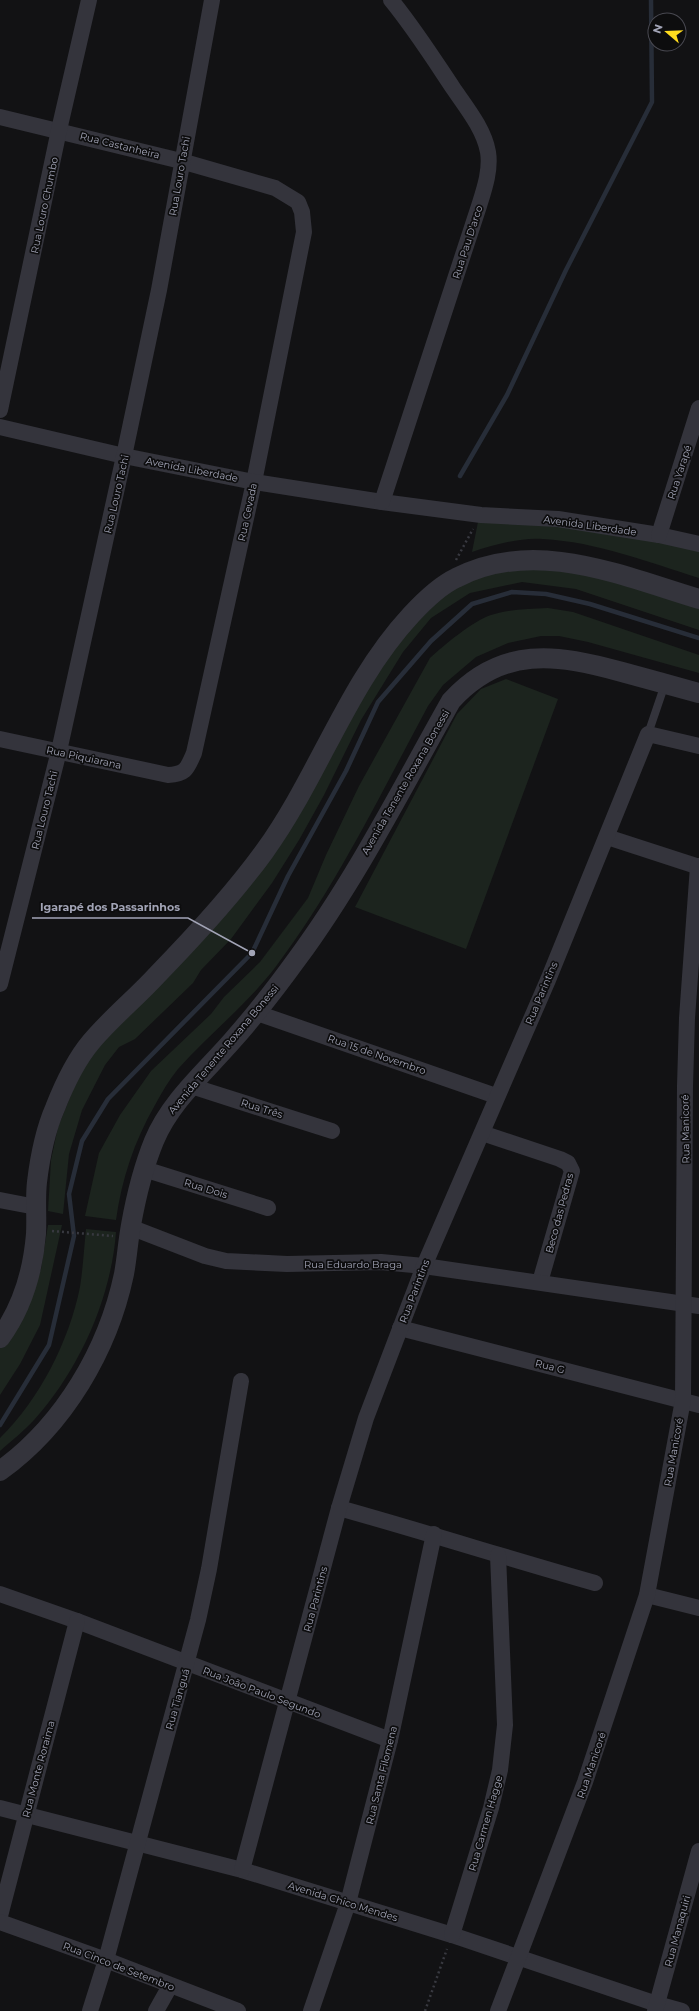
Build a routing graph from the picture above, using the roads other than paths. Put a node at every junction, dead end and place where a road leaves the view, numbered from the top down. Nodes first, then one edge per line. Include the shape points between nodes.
1 (89, 0) edge
2 (212, 0) edge
3 (391, 0) edge
4 (0, 117) edge
5 (60, 130) junction
6 (181, 161) junction
7 (304, 232) joint
8 (699, 408) edge
9 (0, 410) edge
10 (0, 427) edge
11 (124, 456) junction
12 (254, 482) junction
13 (382, 502) junction
14 (659, 535) junction
15 (699, 544) edge
16 (699, 599) edge
17 (665, 684) junction
18 (699, 693) edge
19 (648, 734) junction
20 (0, 738) edge
21 (699, 746) edge
22 (59, 751) junction
23 (168, 775) joint
24 (607, 837) junction
25 (699, 866) edge
26 (0, 984) edge
27 (257, 1012) junction
28 (191, 1086) junction
29 (496, 1096) junction
30 (332, 1130) dead end
31 (482, 1133) junction
32 (144, 1169) junction
33 (0, 1200) edge
34 (36, 1208) junction
35 (268, 1208) dead end
36 (126, 1232) junction
37 (424, 1266) junction
38 (540, 1282) junction
39 (692, 1306) edge
40 (400, 1328) junction
41 (0, 1338) edge
42 (241, 1381) dead end
43 (683, 1400) junction
44 (699, 1405) edge
45 (0, 1471) edge
46 (339, 1508) junction
47 (434, 1534) junction
48 (498, 1555) junction
49 (595, 1583) dead end
50 (0, 1594) edge
51 (647, 1594) junction
52 (699, 1608) edge
53 (77, 1621) junction
54 (187, 1664) junction
55 (287, 1701) junction
56 (390, 1740) junction
57 (0, 1808) edge
58 (26, 1815) junction
59 (137, 1844) junction
60 (699, 1851) edge
61 (242, 1870) junction
62 (348, 1903) junction
63 (0, 1916) edge
64 (0, 1922) edge
65 (452, 1935) junction
66 (518, 1958) junction
67 (106, 1960) junction
68 (170, 1986) junction
69 (656, 2008) edge
70 (90, 2011) edge
71 (156, 2011) edge
72 (238, 2011) edge
73 (311, 2011) edge
74 (498, 2011) edge
75 (682, 2011) edge

1 - 5 street, Rua Louro Chumbo
2 - 6 street, Rua Louro Tachi
3 - 13 street, Rua Pau D'arco via 411,24 474,120 488,152 488,165 479,206
4 - 5 street, Rua Castanheira
5 - 6 street, Rua Castanheira
5 - 9 street, Rua Louro Chumbo
6 - 7 street, Rua Castanheira via 275,188 287,194 298,202
6 - 11 street, Rua Louro Tachi via 159,290
7 - 12 street, Rua Cevada
8 - 14 street, Rua Yarapé
10 - 11 street, Avenida Liberdade
11 - 12 street, Avenida Liberdade
11 - 22 street, Rua Louro Tachi
12 - 13 street, Avenida Liberdade
12 - 23 street, Rua Cevada via 194,753 184,772
13 - 14 street, Avenida Liberdade via 480,514 558,519
14 - 15 street, Avenida Liberdade
16 - 34 street via 594,568 536,559 519,560 472,571 446,584 420,605 396,631 367,672 264,852 185,947 92,1041 80,1057 53,1111 43,1144
17 - 18 street, Avenida Tenente Roxana Bonessi
17 - 19 lane
17 - 27 street, Avenida Tenente Roxana Bonessi via 585,662 543,657 506,664 464,687 451,701 346,887
19 - 21 street
19 - 24 street, Rua Parintins
20 - 22 street, Rua Piquiarana
22 - 23 street, Rua Piquiarana
22 - 26 street, Rua Louro Tachi
24 - 25 street
24 - 29 street, Rua Parintins via 548,980
25 - 39 street, Rua Manicoré via 687,1018 685,1086
27 - 28 street, Avenida Tenente Roxana Bonessi
27 - 29 street, Rua 15 de Novembro
28 - 30 street, Rua Três
28 - 32 street, Avenida Tenente Roxana Bonessi via 168,1114
29 - 31 street, Rua Parintins
31 - 37 street, Rua Parintins
31 - 38 street, Beco das Pedras via 560,1159 568,1163 572,1171
32 - 35 street, Rua Dois
32 - 36 street, Avenida Tenente Roxana Bonessi
33 - 34 street
34 - 41 street via 36,1234 31,1270 20,1302
36 - 37 street, Rua Eduardo Braga via 226,1261 287,1264 381,1262
36 - 45 street, Avenida Tenente Roxana Bonessi via 124,1271 113,1316 87,1373 58,1414
37 - 38 street, Rua Eduardo Braga
37 - 40 street, Rua Parintins
38 - 39 street, Rua Eduardo Braga
39 - 43 street, Rua Manicoré
40 - 43 street, Rua G
40 - 46 street, Rua Parintins via 366,1418
42 - 54 street, Rua Tianguá via 209,1569
43 - 44 street, Rua G
43 - 51 street, Rua Manicoré
46 - 47 street
46 - 55 street, Rua Parintins
47 - 48 street
47 - 56 street, Rua Santa Filomena
48 - 49 street
48 - 65 street, Rua Carmen Hagge via 505,1725 500,1770
50 - 53 street, Rua João Paulo Segundo
51 - 52 street
51 - 66 street, Rua Manicoré via 585,1782
53 - 54 street, Rua João Paulo Segundo
53 - 58 street, Rua Monte Roraima
54 - 55 street, Rua João Paulo Segundo
54 - 59 street, Rua Tianguá
55 - 56 street, Rua João Paulo Segundo
55 - 61 street, Rua Parintins
56 - 62 street, Rua Santa Filomena
57 - 58 street, Avenida Chico Mendes
58 - 59 street, Avenida Chico Mendes
58 - 63 street, Rua Monte Roraima
59 - 61 street, Avenida Chico Mendes
59 - 67 street, Rua Tianguá
60 - 69 street, Rua Manaquiri
61 - 62 street, Avenida Chico Mendes
62 - 65 street, Avenida Chico Mendes
62 - 73 street, Rua Santa Filomena
64 - 67 street, Rua Cinco de Setembro
65 - 66 street, Avenida Chico Mendes
66 - 69 street, Avenida Chico Mendes
66 - 74 street, Rua Manicoré
67 - 68 street, Rua Cinco de Setembro
67 - 70 street, Rua Tianguá
68 - 71 street
68 - 72 street, Rua Cinco de Setembro
69 - 75 street, Avenida Chico Mendes

